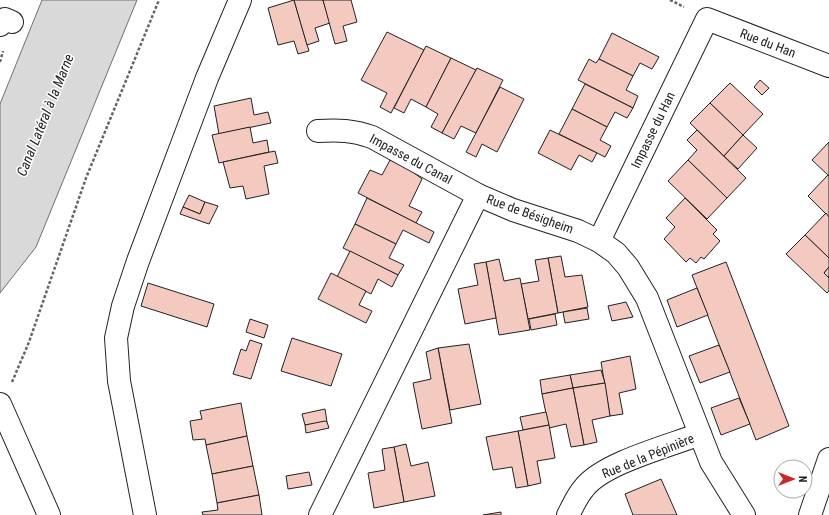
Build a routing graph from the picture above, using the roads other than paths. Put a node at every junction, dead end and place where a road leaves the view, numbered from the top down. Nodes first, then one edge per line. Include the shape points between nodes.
1 (240, 0) edge
2 (707, 19) joint
3 (829, 66) edge
4 (318, 131) dead end
5 (478, 195) junction
6 (599, 241) junction
7 (0, 407) edge
8 (700, 434) junction
9 (829, 459) edge
10 (49, 515) edge
11 (145, 515) edge
12 (320, 515) edge
13 (568, 515) edge
14 (744, 515) edge
15 (810, 515) edge

1 - 11 street via 207,78 138,261 122,306 116,338 119,381
2 - 3 street, Rue du Han
2 - 6 street, Impasse du Han
4 - 5 street, Impasse du Canal via 340,130 372,137
5 - 6 street, Rue de Bésigheim
5 - 12 street, Rue de Bésigheim
6 - 8 street, Rue de Bésigheim via 616,253 628,267 647,298
7 - 10 street
8 - 13 street, Rue de la Pépinière via 601,473 584,488
8 - 14 street, Rue de Bésigheim via 711,462
9 - 15 street

